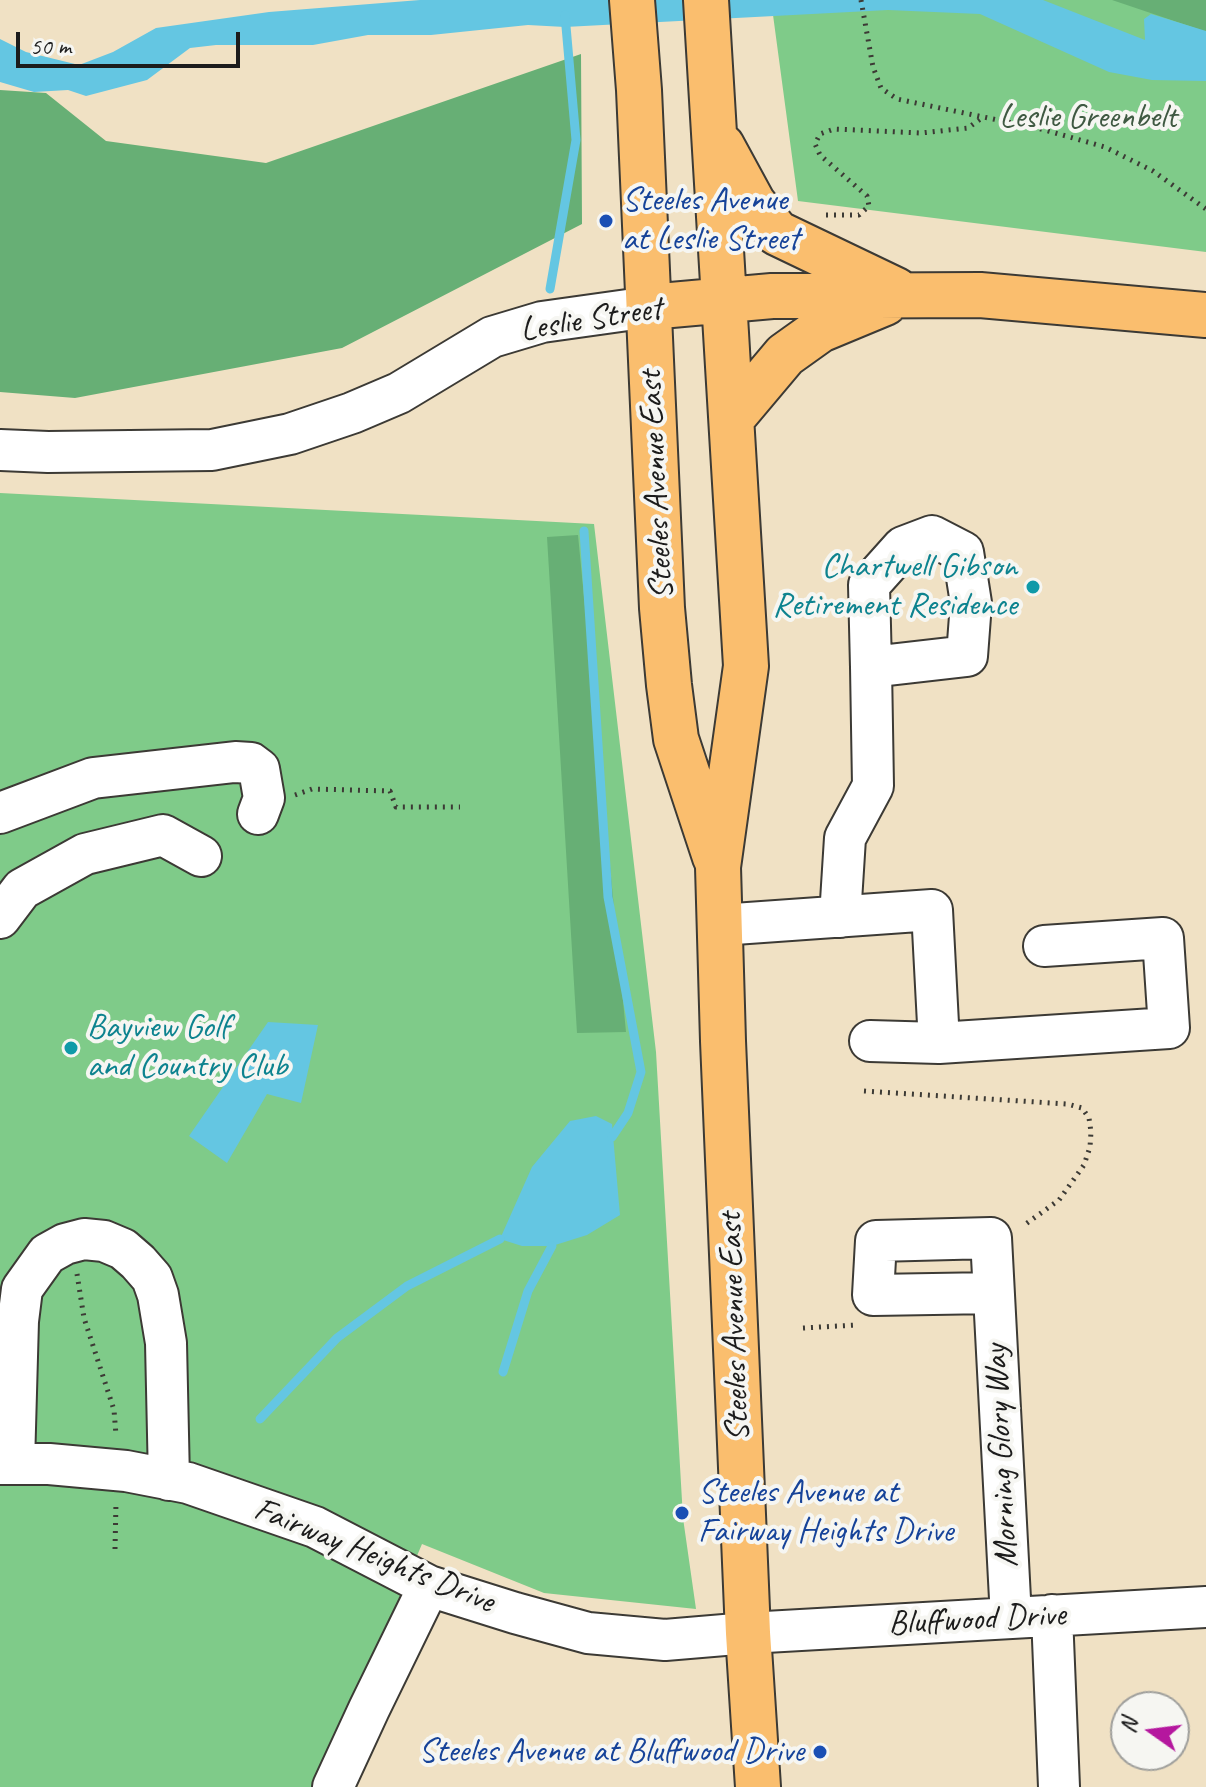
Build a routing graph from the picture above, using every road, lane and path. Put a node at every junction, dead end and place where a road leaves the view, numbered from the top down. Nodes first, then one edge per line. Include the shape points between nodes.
1 (632, 0) edge
2 (706, 0) edge
3 (861, 0) edge
4 (984, 116) junction
5 (715, 133) junction
6 (1206, 209) edge
7 (822, 215) dead end
8 (905, 294) junction
9 (723, 302) junction
10 (649, 307) junction
11 (1206, 315) edge
12 (732, 418) junction
13 (0, 450) edge
14 (871, 667) dead end
15 (460, 807) dead end
16 (0, 813) edge
17 (258, 814) joint
18 (201, 856) dead end
19 (718, 867) junction
20 (840, 917) junction
21 (0, 918) edge
22 (720, 925) junction
23 (1044, 946) dead end
24 (870, 1041) dead end
25 (939, 1043) junction
26 (864, 1091) dead end
27 (1013, 1233) dead end
28 (72, 1242) junction
29 (993, 1293) dead end
30 (7, 1464) edge
31 (118, 1471) junction
32 (169, 1480) junction
33 (113, 1526) dead end
34 (115, 1549) dead end
35 (429, 1586) junction
36 (1206, 1607) edge
37 (1052, 1615) junction
38 (1011, 1618) junction
39 (748, 1633) junction
40 (333, 1787) edge
41 (758, 1787) edge
42 (1059, 1787) edge

1 - 10 main road, Steeles Avenue East
2 - 5 main road, Steeles Avenue East
3 - 4 path via 881,88 897,99
4 - 6 path via 1105,147 1153,171
4 - 7 path via 968,128 921,133 834,129 820,134 815,144 820,155 867,196 869,206 859,215
5 - 8 main road via 753,203 777,233
5 - 9 main road, Steeles Avenue East
8 - 9 main road, Leslie Street
8 - 11 main road, Leslie Street via 980,295
8 - 12 main road via 820,330 785,355
9 - 10 main road, Leslie Street
9 - 12 main road, Steeles Avenue East
10 - 13 street, Leslie Street via 542,322 492,337 399,393 290,434 212,450
10 - 19 main road, Steeles Avenue East via 669,685 676,739
12 - 19 main road, Steeles Avenue East via 746,666
14 - 20 street via 873,786 845,838
15 - 17 path via 396,807 390,791 312,789 278,800
16 - 17 street via 93,778 235,762 259,769 264,798
18 - 21 street via 163,835 85,854 22,889
19 - 22 main road, Steeles Avenue East
20 - 22 street
20 - 25 street via 932,910
22 - 39 main road, Steeles Avenue East
23 - 25 street via 1163,938 1169,1028
24 - 25 street
26 - 27 path via 1082,1108 1091,1132 1084,1165 1059,1200
28 - 30 street via 47,1254 22,1289
28 - 31 path via 84,1318 114,1410
28 - 32 street via 104,1241 123,1249 152,1278 166,1343
29 - 38 street, Morning Glory Way
30 - 31 street, Fairway Heights Drive
31 - 32 street, Fairway Heights Drive
32 - 35 street, Fairway Heights Drive via 315,1527
33 - 34 path
35 - 39 street, Fairway Heights Drive via 588,1633 665,1640
35 - 40 street
36 - 37 street, Bluffwood Drive
37 - 38 street, Bluffwood Drive
37 - 42 street
38 - 39 street, Bluffwood Drive
39 - 41 main road, Steeles Avenue East

